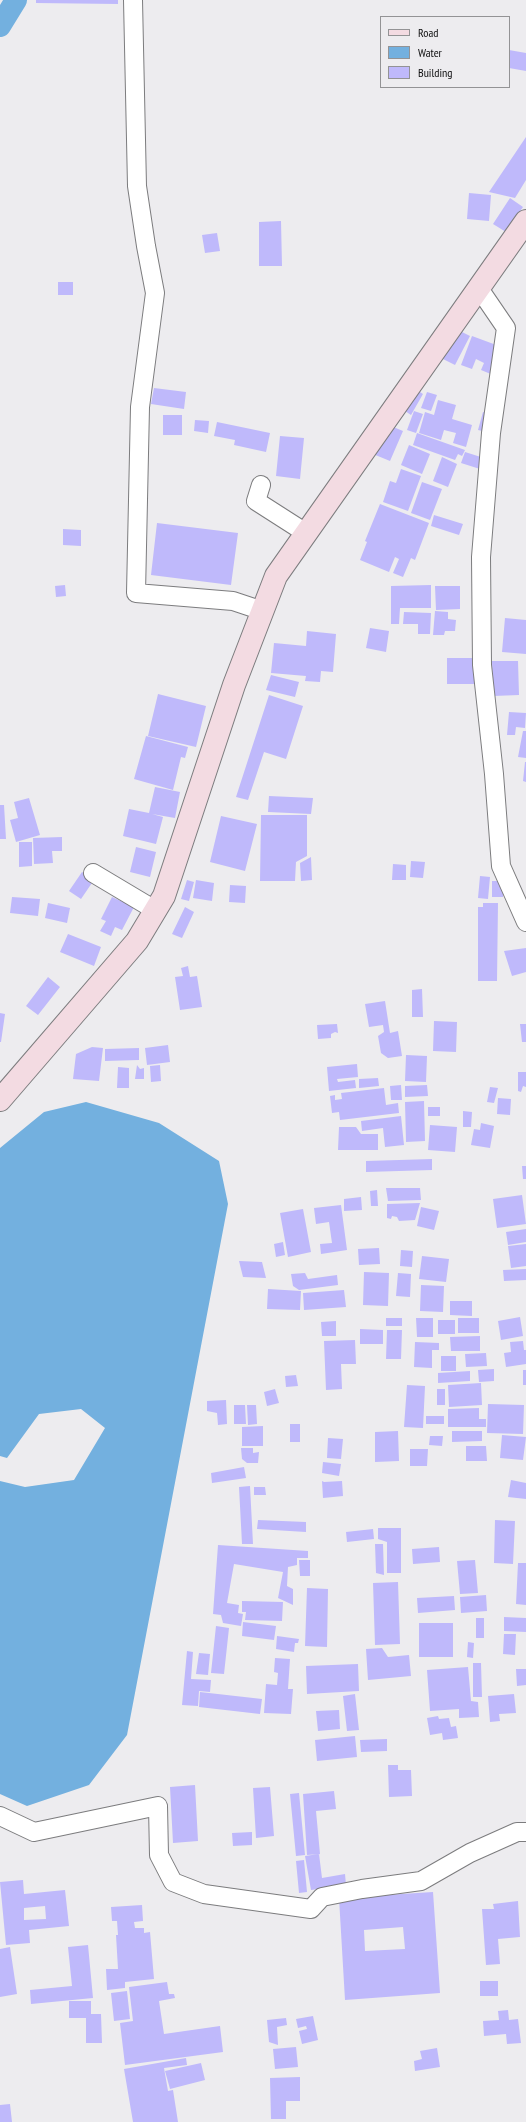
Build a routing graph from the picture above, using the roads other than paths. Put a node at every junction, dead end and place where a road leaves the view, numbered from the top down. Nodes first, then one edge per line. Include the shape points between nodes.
1 (133, 0) edge
2 (526, 221) edge
3 (478, 287) junction
4 (261, 485) dead end
5 (306, 533) junction
6 (263, 611) junction
7 (93, 873) dead end
8 (155, 910) junction
9 (526, 922) edge
10 (0, 1100) edge
11 (0, 1816) edge
12 (526, 1832) edge

1 - 6 street via 137,186 155,293 140,407 136,594 233,601
2 - 3 main road
3 - 5 main road
3 - 9 street via 506,328 490,434 481,557 482,665 494,774 500,866
4 - 5 street via 256,501
5 - 6 main road via 276,576
6 - 8 main road via 234,685 164,896
7 - 8 street
8 - 10 main road via 137,941
11 - 12 street via 34,1832 158,1806 159,1855 173,1882 204,1894 311,1909 322,1898 362,1889 421,1881 470,1853 517,1832

